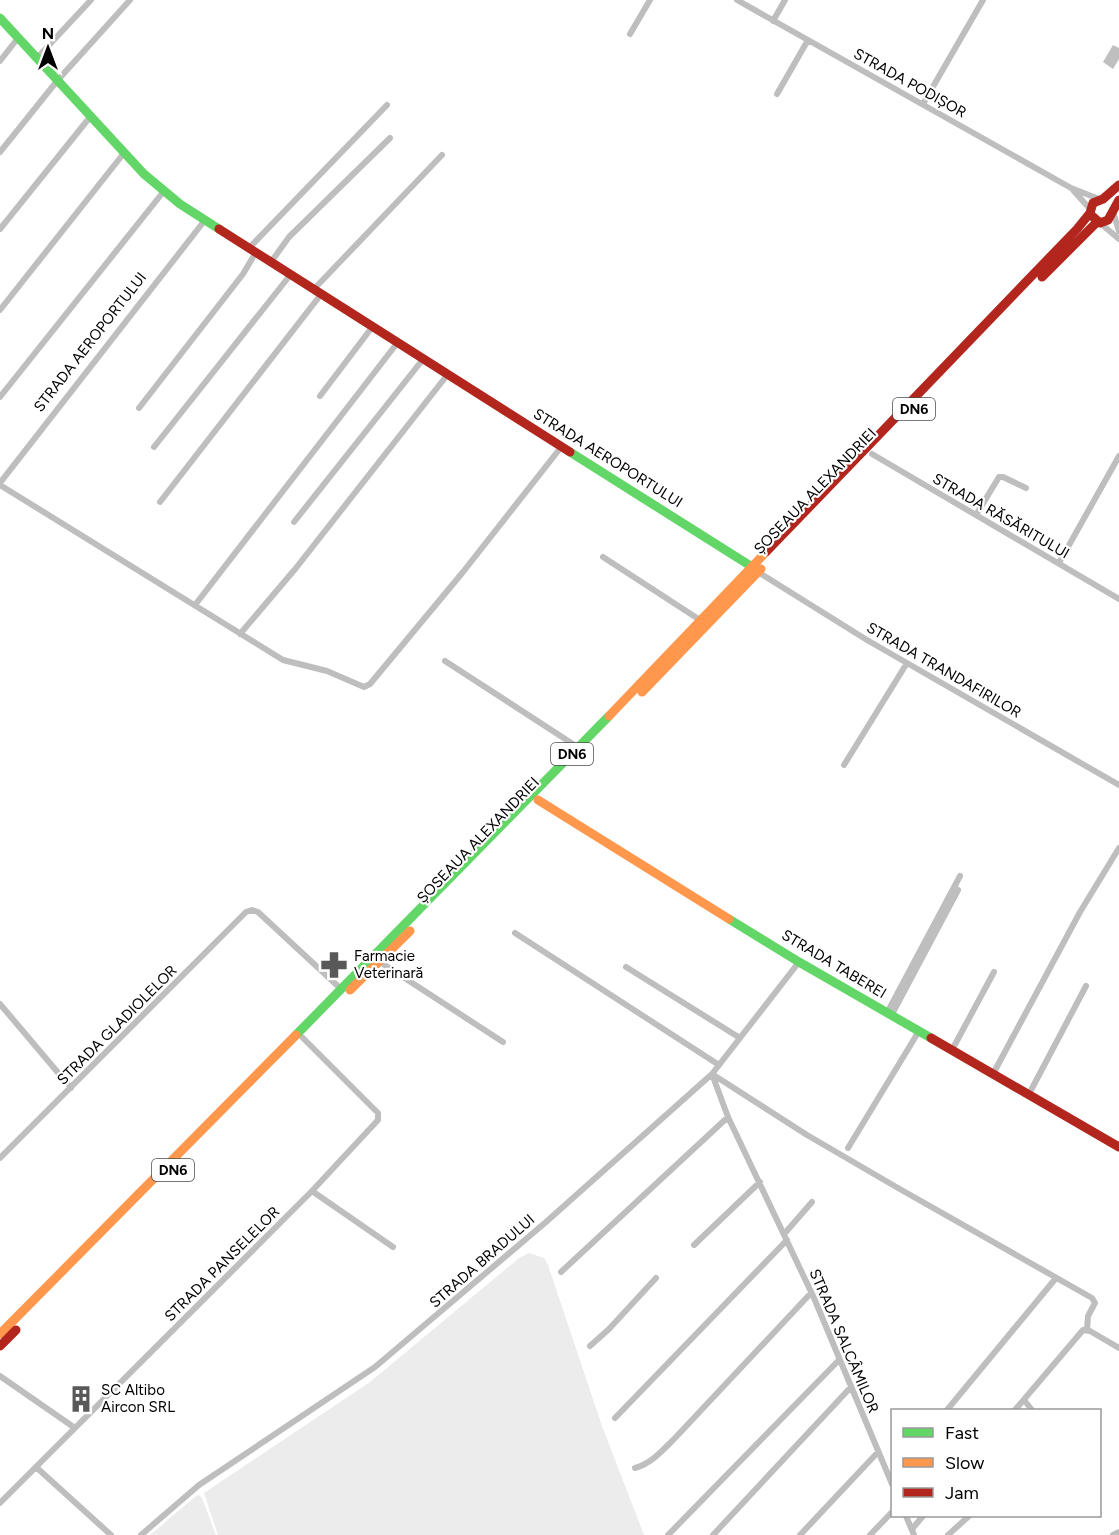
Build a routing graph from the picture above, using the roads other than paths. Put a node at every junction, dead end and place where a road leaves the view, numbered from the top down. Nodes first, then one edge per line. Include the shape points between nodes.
1 (91, 0) edge
2 (130, 0) edge
3 (650, 0) edge
4 (736, 0) edge
5 (785, 0) edge
6 (983, 0) edge
7 (0, 18) edge
8 (773, 21) junction
9 (630, 34) dead end
10 (18, 38) junction
11 (808, 40) junction
12 (37, 58) junction
13 (0, 61) edge
14 (57, 81) junction
15 (777, 94) dead end
16 (923, 104) junction
17 (387, 105) dead end
18 (90, 117) junction
19 (390, 138) dead end
20 (0, 152) edge
21 (124, 153) junction
22 (442, 155) dead end
23 (1119, 185) edge
24 (1071, 188) junction
25 (164, 191) junction
26 (1101, 199) junction
27 (1116, 208) edge
28 (1090, 211) junction
29 (205, 220) junction
30 (1099, 222) junction
31 (0, 229) edge
32 (1119, 231) edge
33 (1119, 239) edge
34 (252, 250) junction
35 (271, 262) junction
36 (291, 274) junction
37 (318, 290) junction
38 (0, 310) edge
39 (373, 326) junction
40 (398, 342) junction
41 (424, 358) junction
42 (448, 374) junction
43 (320, 396) dead end
44 (0, 397) edge
45 (139, 408) dead end
46 (562, 446) junction
47 (154, 447) dead end
48 (872, 454) junction
49 (1119, 456) edge
50 (0, 484) edge
51 (1026, 488) dead end
52 (160, 501) dead end
53 (976, 515) junction
54 (294, 522) dead end
55 (603, 557) dead end
56 (1059, 563) junction
57 (755, 569) junction
58 (1119, 598) edge
59 (195, 605) junction
60 (700, 620) junction
61 (240, 634) junction
62 (445, 660) dead end
63 (908, 663) junction
64 (579, 748) junction
65 (844, 765) dead end
66 (1119, 785) edge
67 (538, 800) junction
68 (1119, 848) edge
69 (960, 876) dead end
70 (958, 890) dead end
71 (515, 933) dead end
72 (380, 962) junction
73 (799, 962) junction
74 (626, 967) dead end
75 (994, 972) dead end
76 (1086, 986) dead end
77 (341, 988) junction
78 (0, 1004) edge
79 (889, 1014) junction
80 (919, 1031) junction
81 (303, 1038) junction
82 (740, 1038) junction
83 (503, 1042) dead end
84 (952, 1050) junction
85 (719, 1065) junction
86 (712, 1074) junction
87 (993, 1074) junction
88 (71, 1088) junction
89 (1029, 1094) junction
90 (729, 1117) junction
91 (1119, 1147) edge
92 (848, 1148) dead end
93 (0, 1158) edge
94 (760, 1182) junction
95 (312, 1191) junction
96 (812, 1202) dead end
97 (786, 1236) junction
98 (694, 1245) dead end
99 (393, 1247) dead end
100 (561, 1272) dead end
101 (656, 1278) dead end
102 (1056, 1278) junction
103 (812, 1293) junction
104 (1087, 1330) junction
105 (0, 1334) edge
106 (0, 1346) edge
107 (590, 1346) dead end
108 (1119, 1348) edge
109 (840, 1360) junction
110 (0, 1376) edge
111 (851, 1388) junction
112 (1024, 1400) junction
113 (949, 1409) edge
114 (1016, 1409) edge
115 (1031, 1409) edge
116 (615, 1418) dead end
117 (75, 1428) junction
118 (878, 1452) junction
119 (36, 1467) junction
120 (635, 1468) dead end
121 (891, 1478) edge
122 (0, 1503) edge
123 (891, 1513) edge
124 (907, 1517) edge
125 (922, 1517) edge
126 (967, 1517) edge
127 (913, 1532) edge
128 (1119, 1532) edge
129 (111, 1535) edge
130 (141, 1535) edge
131 (668, 1535) edge
132 (713, 1535) edge
133 (801, 1535) edge
134 (870, 1535) edge
135 (948, 1535) edge
136 (1113, 1535) edge

1 - 12 street
2 - 14 street
3 - 9 street
4 - 8 street, STRADA PODIȘOR
5 - 8 street
6 - 16 street
7 - 10 main road, STRADA AEROPORTULUI
8 - 11 street, STRADA PODIȘOR
10 - 12 main road, STRADA AEROPORTULUI
10 - 13 street
11 - 15 street
11 - 16 street, STRADA PODIȘOR
12 - 14 main road, STRADA AEROPORTULUI
14 - 18 main road, STRADA AEROPORTULUI
14 - 20 street
16 - 24 street, STRADA PODIȘOR
17 - 34 street
18 - 21 main road, STRADA AEROPORTULUI
18 - 31 street
19 - 35 street via 289,237
21 - 25 main road, STRADA AEROPORTULUI
21 - 38 street
22 - 37 street
23 - 26 main road, ȘOSEAUA ALEXANDRIEI / DN6
24 - 26 street, STRADA PODIȘOR
24 - 28 street, STRADA PODIȘOR
25 - 29 main road, STRADA AEROPORTULUI
25 - 44 street
26 - 27 main road
26 - 28 main road, ȘOSEAUA ALEXANDRIEI / DN6 via 1093,202
27 - 30 main road, ȘOSEAUA ALEXANDRIEI / DN6 via 1109,221
27 - 32 street
28 - 30 main road
28 - 57 main road, ȘOSEAUA ALEXANDRIEI / DN6
29 - 34 main road, STRADA AEROPORTULUI
29 - 50 street, STRADA AEROPORTULUI
30 - 33 street
30 - 48 main road, ȘOSEAUA ALEXANDRIEI / DN6 via 1082,235
34 - 35 main road, STRADA AEROPORTULUI
34 - 45 street via 243,274
35 - 36 main road, STRADA AEROPORTULUI
36 - 37 main road, STRADA AEROPORTULUI
36 - 47 street
37 - 39 main road, STRADA AEROPORTULUI
37 - 52 street
39 - 40 main road, STRADA AEROPORTULUI
39 - 43 street
40 - 41 main road, STRADA AEROPORTULUI
40 - 59 street
41 - 42 main road, STRADA AEROPORTULUI
41 - 54 street
42 - 46 main road, STRADA AEROPORTULUI
42 - 61 street
46 - 57 main road, STRADA AEROPORTULUI
46 - 61 street via 367,686 283,660
48 - 53 street, STRADA RĂSĂRITULUI
48 - 57 main road, ȘOSEAUA ALEXANDRIEI / DN6
49 - 56 street
50 - 59 street
51 - 53 street via 999,477
53 - 56 street, STRADA RĂSĂRITULUI
55 - 60 street
56 - 58 street, STRADA RĂSĂRITULUI
57 - 60 main road, ȘOSEAUA ALEXANDRIEI / DN6
57 - 63 street, STRADA TRANDAFIRILOR
57 - 67 main road, ȘOSEAUA ALEXANDRIEI / DN6
59 - 61 street
60 - 64 main road, ȘOSEAUA ALEXANDRIEI / DN6
62 - 64 street
63 - 65 street
63 - 66 street, STRADA TRANDAFIRILOR
64 - 77 main road, ȘOSEAUA ALEXANDRIEI / DN6
67 - 72 main road, ȘOSEAUA ALEXANDRIEI / DN6
67 - 73 main road, STRADA TABEREI
68 - 87 street
69 - 79 street
70 - 79 street
71 - 85 street
72 - 81 main road, ȘOSEAUA ALEXANDRIEI / DN6
72 - 83 street
73 - 79 main road, STRADA TABEREI
73 - 82 street, STRADA BRADULUI
74 - 82 street
75 - 84 street
76 - 89 street
77 - 88 street, STRADA GLADIOLELOR via 258,912 246,912
77 - 105 main road, ȘOSEAUA ALEXANDRIEI / DN6
78 - 88 street
79 - 80 main road, STRADA TABEREI
80 - 84 main road, STRADA TABEREI
80 - 92 street
81 - 95 street, STRADA PANSELELOR via 379,1116
81 - 106 main road, ȘOSEAUA ALEXANDRIEI / DN6
82 - 85 street, STRADA BRADULUI
84 - 87 main road, STRADA TABEREI
85 - 86 street, STRADA BRADULUI
86 - 90 street, STRADA SALCÂMILOR
86 - 102 street via 898,1188
86 - 130 street, STRADA BRADULUI via 375,1367 199,1485
87 - 89 main road, STRADA TABEREI
88 - 93 street, STRADA GLADIOLELOR
89 - 91 main road, STRADA TABEREI
90 - 94 street, STRADA SALCÂMILOR
90 - 100 street
94 - 97 street, STRADA SALCÂMILOR
94 - 98 street
95 - 99 street
95 - 117 street, STRADA PANSELELOR
96 - 97 street
97 - 103 street, STRADA SALCÂMILOR
97 - 116 street
101 - 107 street
102 - 104 street via 1094,1300
102 - 113 street
103 - 109 street, STRADA SALCÂMILOR
103 - 120 street via 655,1458
104 - 108 street
104 - 112 street via 1080,1333
109 - 111 street, STRADA SALCÂMILOR
109 - 131 street
110 - 117 street
111 - 118 street, STRADA SALCÂMILOR
111 - 132 street
112 - 114 street
112 - 115 street
117 - 119 street, STRADA PANSELELOR
118 - 121 street, STRADA SALCÂMILOR
118 - 133 street
119 - 122 street, STRADA PANSELELOR
119 - 129 street
123 - 134 street
124 - 127 street
125 - 127 street
126 - 135 street
128 - 136 street

